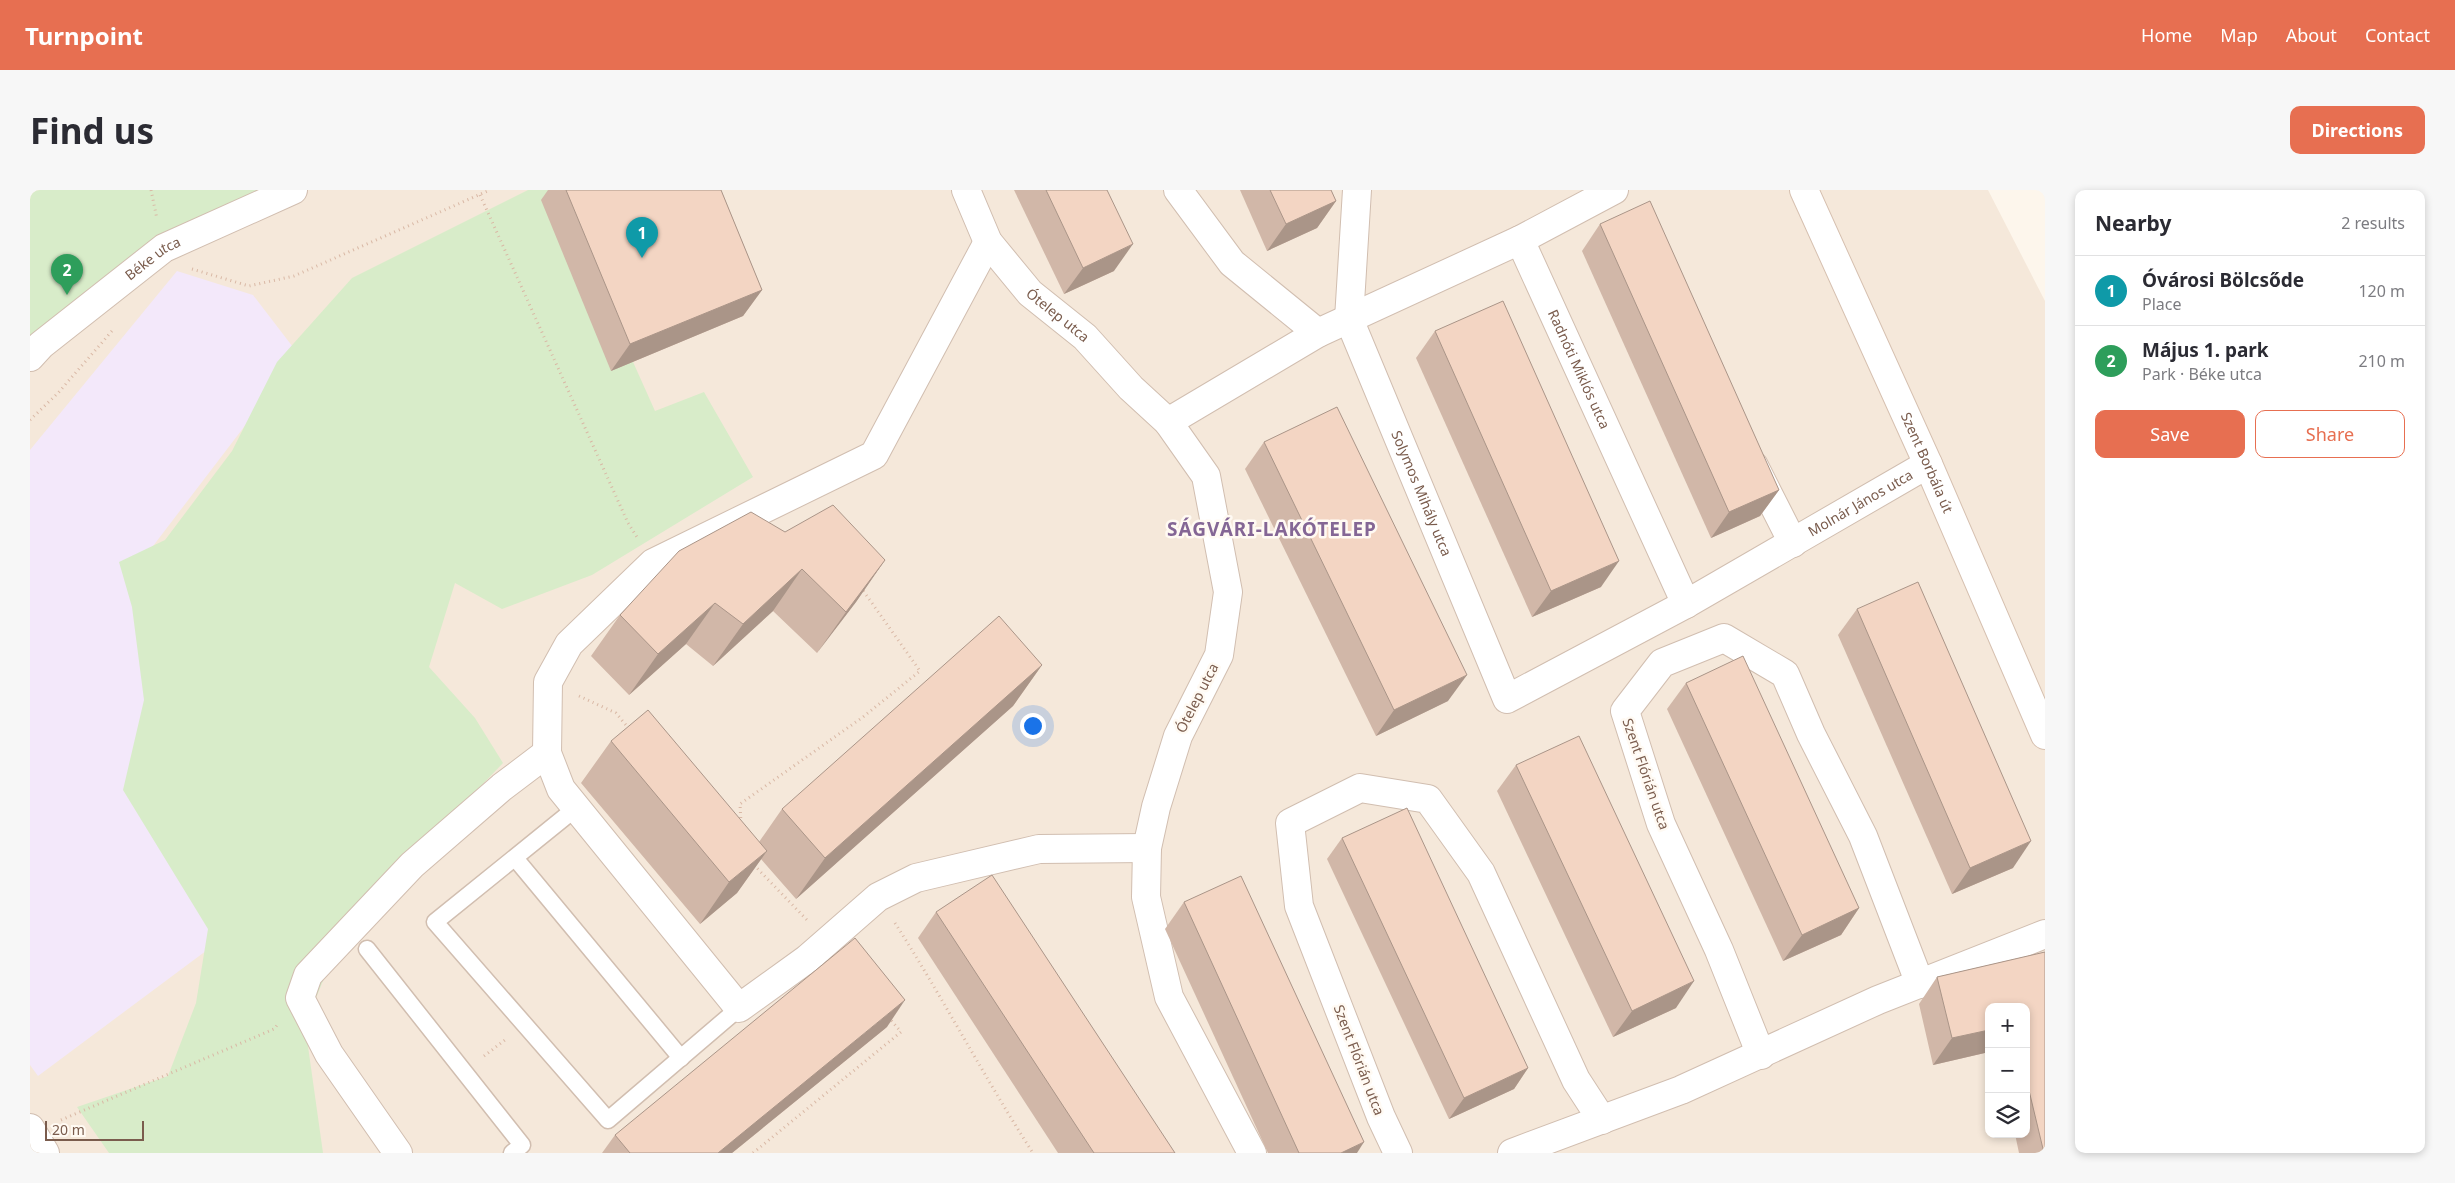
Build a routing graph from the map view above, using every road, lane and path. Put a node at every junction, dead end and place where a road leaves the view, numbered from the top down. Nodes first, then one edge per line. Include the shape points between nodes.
1 (293, 190) edge
2 (490, 190) edge
3 (966, 190) edge
4 (1178, 190) edge
5 (1357, 190) edge
6 (1804, 190) edge
7 (480, 195) junction
8 (1618, 196) edge
9 (1520, 240) junction
10 (988, 242) junction
11 (188, 266) dead end
12 (1349, 319) junction
13 (1318, 333) junction
14 (30, 357) edge
15 (1168, 422) junction
16 (1744, 446) edge
17 (1928, 464) junction
18 (1793, 543) junction
19 (653, 563) junction
20 (860, 586) edge
21 (1686, 604) junction
22 (548, 682) junction
23 (634, 736) edge
24 (2045, 736) edge
25 (547, 753) junction
26 (576, 808) junction
27 (742, 833) edge
28 (1147, 848) junction
29 (515, 858) junction
30 (749, 859) edge
31 (878, 897) junction
32 (2045, 934) edge
33 (827, 941) junction
34 (367, 949) dead end
35 (1920, 984) junction
36 (300, 998) junction
37 (739, 1008) junction
38 (888, 1017) edge
39 (525, 1025) junction
40 (1760, 1055) junction
41 (681, 1058) junction
42 (464, 1072) junction
43 (1602, 1120) junction
44 (60, 1121) dead end
45 (30, 1128) edge
46 (45, 1153) edge
47 (398, 1153) edge
48 (512, 1153) edge
49 (753, 1153) edge
50 (1033, 1153) edge
51 (1252, 1153) edge
52 (1398, 1153) edge
53 (1512, 1153) edge

1 - 14 street, Béke utca via 164,248
2 - 7 path
3 - 10 street, Ótelep utca
4 - 13 street via 1232,263
5 - 12 street
6 - 17 street, Szent Borbála út
7 - 11 path via 294,276 272,282 249,286
7 - 19 path via 628,523
8 - 9 street
9 - 12 street
9 - 21 street, Radnóti Miklós utca
10 - 15 street, Ótelep utca via 1030,293 1086,337 1131,388
10 - 19 street via 874,455
12 - 13 street
12 - 21 street, Solymos Mihály utca via 1507,699
13 - 15 street
15 - 28 street, Ótelep utca via 1206,476 1228,592 1218,655 1178,736
16 - 18 street, Molnár János utca
17 - 18 street, Molnár János utca
17 - 24 street, Szent Borbála út
18 - 21 street, Molnár János utca
19 - 22 street via 569,644
20 - 27 path via 920,671 863,717 740,804
22 - 23 path via 616,713
22 - 25 street
25 - 26 street via 561,789
25 - 36 street via 502,787 412,865 308,974
26 - 29 lane
26 - 37 street
28 - 31 street via 1039,849 916,878
28 - 51 street, Ótelep utca via 1146,897 1169,997
29 - 39 lane via 435,922
29 - 41 lane
30 - 33 path
31 - 33 street
31 - 50 path via 934,984 990,1086
32 - 35 street
33 - 37 street
34 - 42 lane
35 - 40 street
35 - 40 street, Szent Flórián utca via 1863,836 1810,734 1785,674 1724,638 1662,663 1625,712 1661,824 1719,950
36 - 44 path via 274,1029
36 - 47 street via 329,1054
37 - 41 lane
38 - 49 path via 901,1032
39 - 41 lane via 608,1120
39 - 42 path
40 - 43 street
42 - 48 lane via 522,1145
43 - 52 street, Szent Flórián utca via 1576,1080 1481,874 1428,799 1360,788 1290,824 1299,906
43 - 53 street
45 - 46 street

